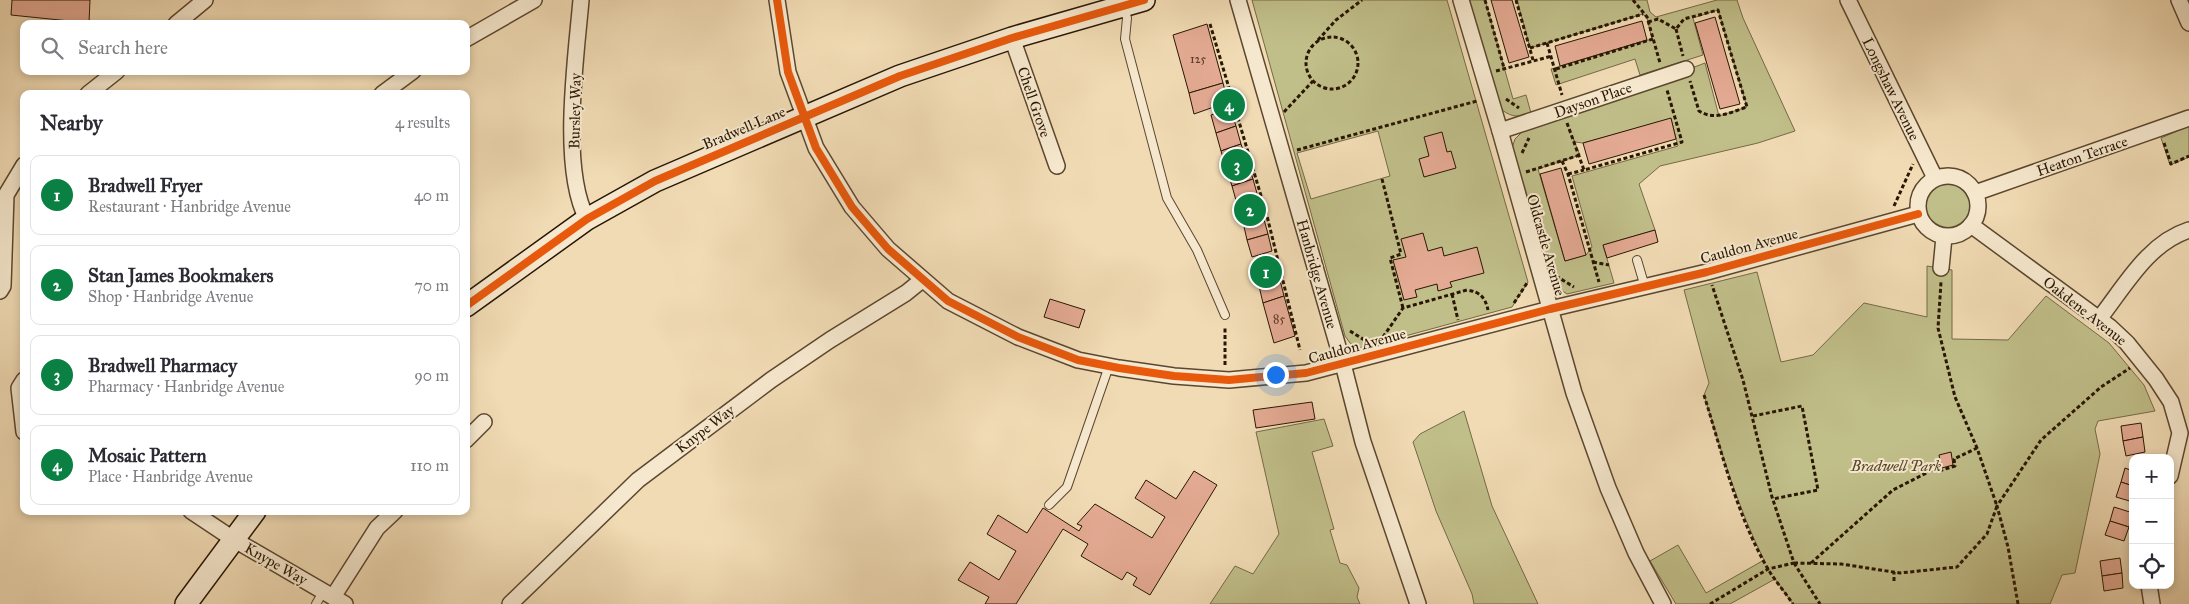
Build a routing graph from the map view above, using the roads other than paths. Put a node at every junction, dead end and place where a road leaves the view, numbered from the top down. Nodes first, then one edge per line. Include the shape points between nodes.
1 (205, 0) edge
2 (534, 0) edge
3 (581, 0) edge
4 (777, 0) edge
5 (1238, 0) edge
6 (1461, 0) edge
7 (1848, 0) edge
8 (2179, 0) edge
9 (1134, 2) edge
10 (181, 20) edge
11 (2189, 23) edge
12 (470, 37) edge
13 (1012, 38) junction
14 (1686, 69) road end
15 (112, 75) edge
16 (408, 75) edge
17 (93, 90) edge
18 (387, 90) edge
19 (803, 117) junction
20 (2189, 118) edge
21 (1500, 131) junction
22 (1057, 166) dead end
23 (20, 172) edge
24 (1935, 178) junction
25 (1975, 193) junction
26 (1918, 214) junction
27 (586, 219) junction
28 (1971, 225) junction
29 (2189, 230) edge
30 (1944, 237) junction
31 (1638, 260) dead end
32 (1942, 268) road end
33 (922, 280) junction
34 (1645, 287) junction
35 (0, 291) edge
36 (470, 303) edge
37 (1550, 309) junction
38 (1225, 315) road end
39 (2099, 319) junction
40 (1343, 364) junction
41 (1109, 366) junction
42 (484, 422) dead end
43 (2185, 432) edge
44 (470, 436) edge
45 (2174, 464) edge
46 (1049, 505) dead end
47 (197, 515) edge
48 (252, 515) edge
49 (391, 515) edge
50 (233, 539) junction
51 (2150, 589) edge
52 (329, 599) edge
53 (186, 604) edge
54 (510, 604) edge
55 (1418, 604) edge
56 (1663, 604) edge
57 (2152, 604) edge

1 - 10 street
2 - 12 street
3 - 27 street, Bursley Way via 572,116 574,165 580,207
4 - 19 street, Cauldon Avenue via 788,72
5 - 40 street, Hanbridge Avenue via 1282,154 1294,177
6 - 21 street, Oldcastle Avenue via 1483,74 1495,95
7 - 24 street, Longshaw Avenue
8 - 11 street
9 - 13 street, Bradwell Lane
9 - 38 lane via 1125,39 1167,198 1197,250
13 - 19 street, Bradwell Lane via 900,76
13 - 22 street, Chell Grove
14 - 21 street, Dayson Place via 1662,73
15 - 17 street
16 - 18 street
19 - 27 street, Bradwell Lane via 655,181
19 - 33 street, Cauldon Avenue via 816,148 852,207 888,249
20 - 25 street, Heaton Terrace
21 - 37 street, Oldcastle Avenue
23 - 35 street via 6,195 3,286
24 - 25 street via 1956,177 1965,181
24 - 26 street via 1918,196
25 - 28 street via 1977,213
26 - 30 street via 1927,229
26 - 34 street, Cauldon Avenue
27 - 36 street, Bradwell Lane
28 - 30 street via 1957,236
28 - 39 street, Oakdene Avenue
29 - 39 street via 2154,248
30 - 32 street
31 - 34 lane
33 - 41 street, Cauldon Avenue via 948,301 1018,337 1078,360
33 - 54 street, Knype Way via 771,380 638,480
34 - 37 street, Cauldon Avenue
37 - 40 street, Cauldon Avenue via 1492,325 1459,325
37 - 56 street, Oldcastle Avenue via 1574,393 1608,488 1636,553
39 - 43 street, Oakdene Avenue via 2127,343 2156,379
40 - 41 street, Cauldon Avenue via 1288,376 1225,380
40 - 55 street, Hanbridge Avenue via 1363,442
41 - 46 lane via 1067,487
42 - 44 street
43 - 45 street, Oakdene Avenue
47 - 50 street, Knype Way
48 - 50 street
49 - 52 street via 377,528
50 - 52 street, Knype Way
50 - 53 street
51 - 57 street

